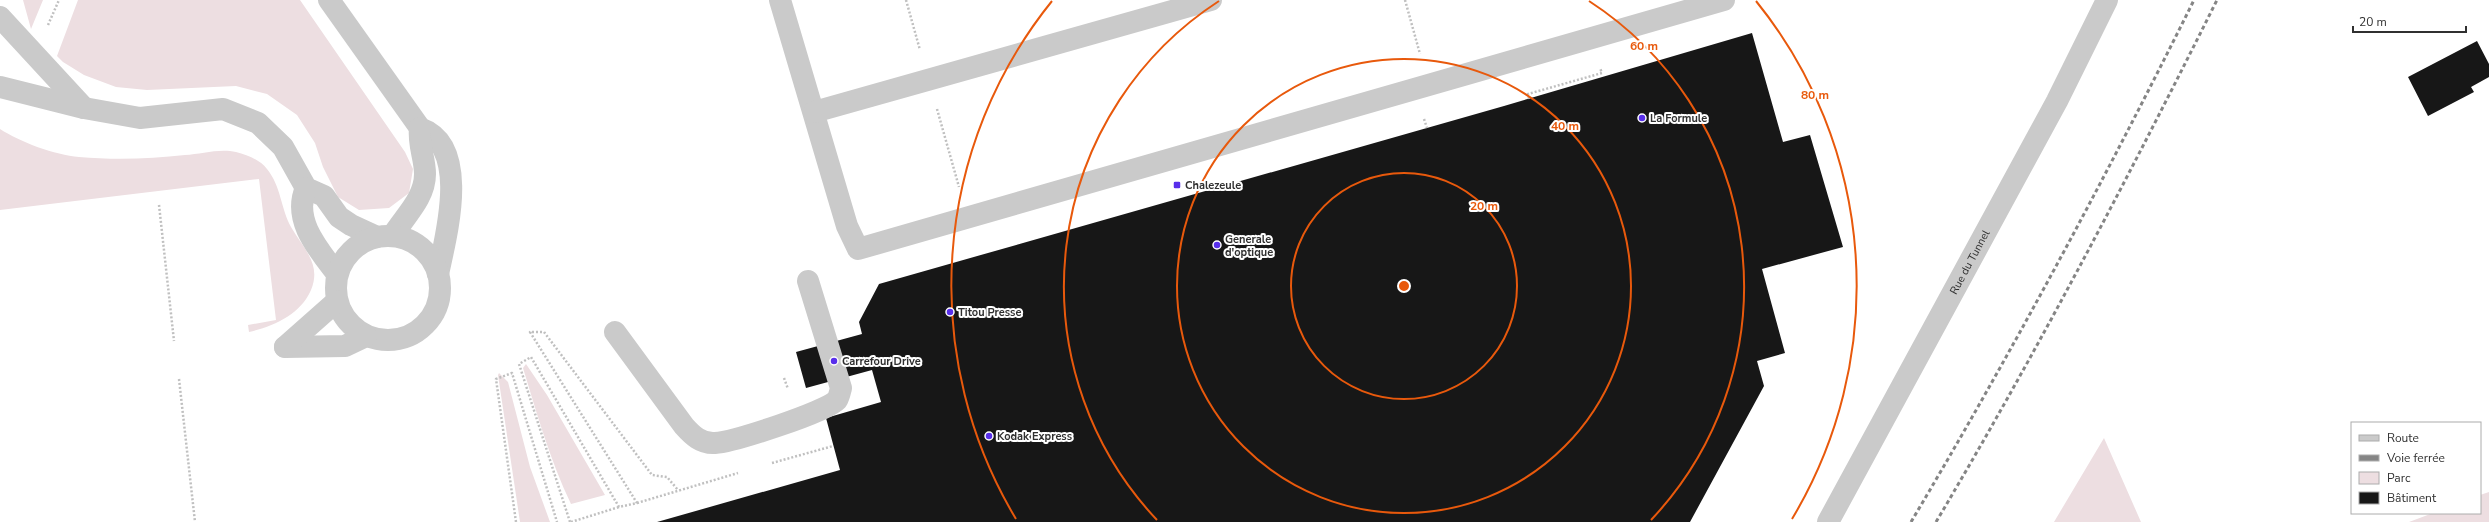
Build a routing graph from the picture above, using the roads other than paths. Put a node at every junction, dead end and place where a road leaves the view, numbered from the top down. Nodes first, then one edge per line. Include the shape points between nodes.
1 (330, 0) edge
2 (780, 0) edge
3 (1211, 0) edge
4 (1724, 0) edge
5 (2106, 0) edge
6 (0, 17) edge
7 (0, 87) edge
8 (84, 108) junction
9 (814, 112) junction
10 (420, 128) junction
11 (306, 188) junction
12 (385, 236) junction
13 (337, 274) junction
14 (438, 274) junction
15 (808, 281) dead end
16 (337, 301) junction
17 (615, 332) dead end
18 (366, 336) junction
19 (1828, 522) edge

1 - 10 street
2 - 9 street
3 - 9 street
4 - 9 street via 858,249 847,226
5 - 19 street, Rue du Tunnel via 2057,101
6 - 8 street
7 - 8 street
8 - 11 street via 140,118 223,109 258,123 283,147
10 - 12 street via 419,145 424,158 425,175 422,190 416,203
10 - 14 street via 431,132 438,140 449,164 451,178 450,220
11 - 12 street via 324,196 339,216 351,225
11 - 13 street via 302,199 303,218 318,250
12 - 13 street via 363,242 351,250
12 - 14 street via 407,239 420,247 432,259
13 - 16 street
14 - 18 street via 440,291 436,308 428,322 415,332 399,339 382,340
15 - 17 street via 841,388 838,399 828,407 780,425 716,443 704,442 693,436
16 - 18 street via 342,314 352,327
16 - 18 street via 285,347 345,346

